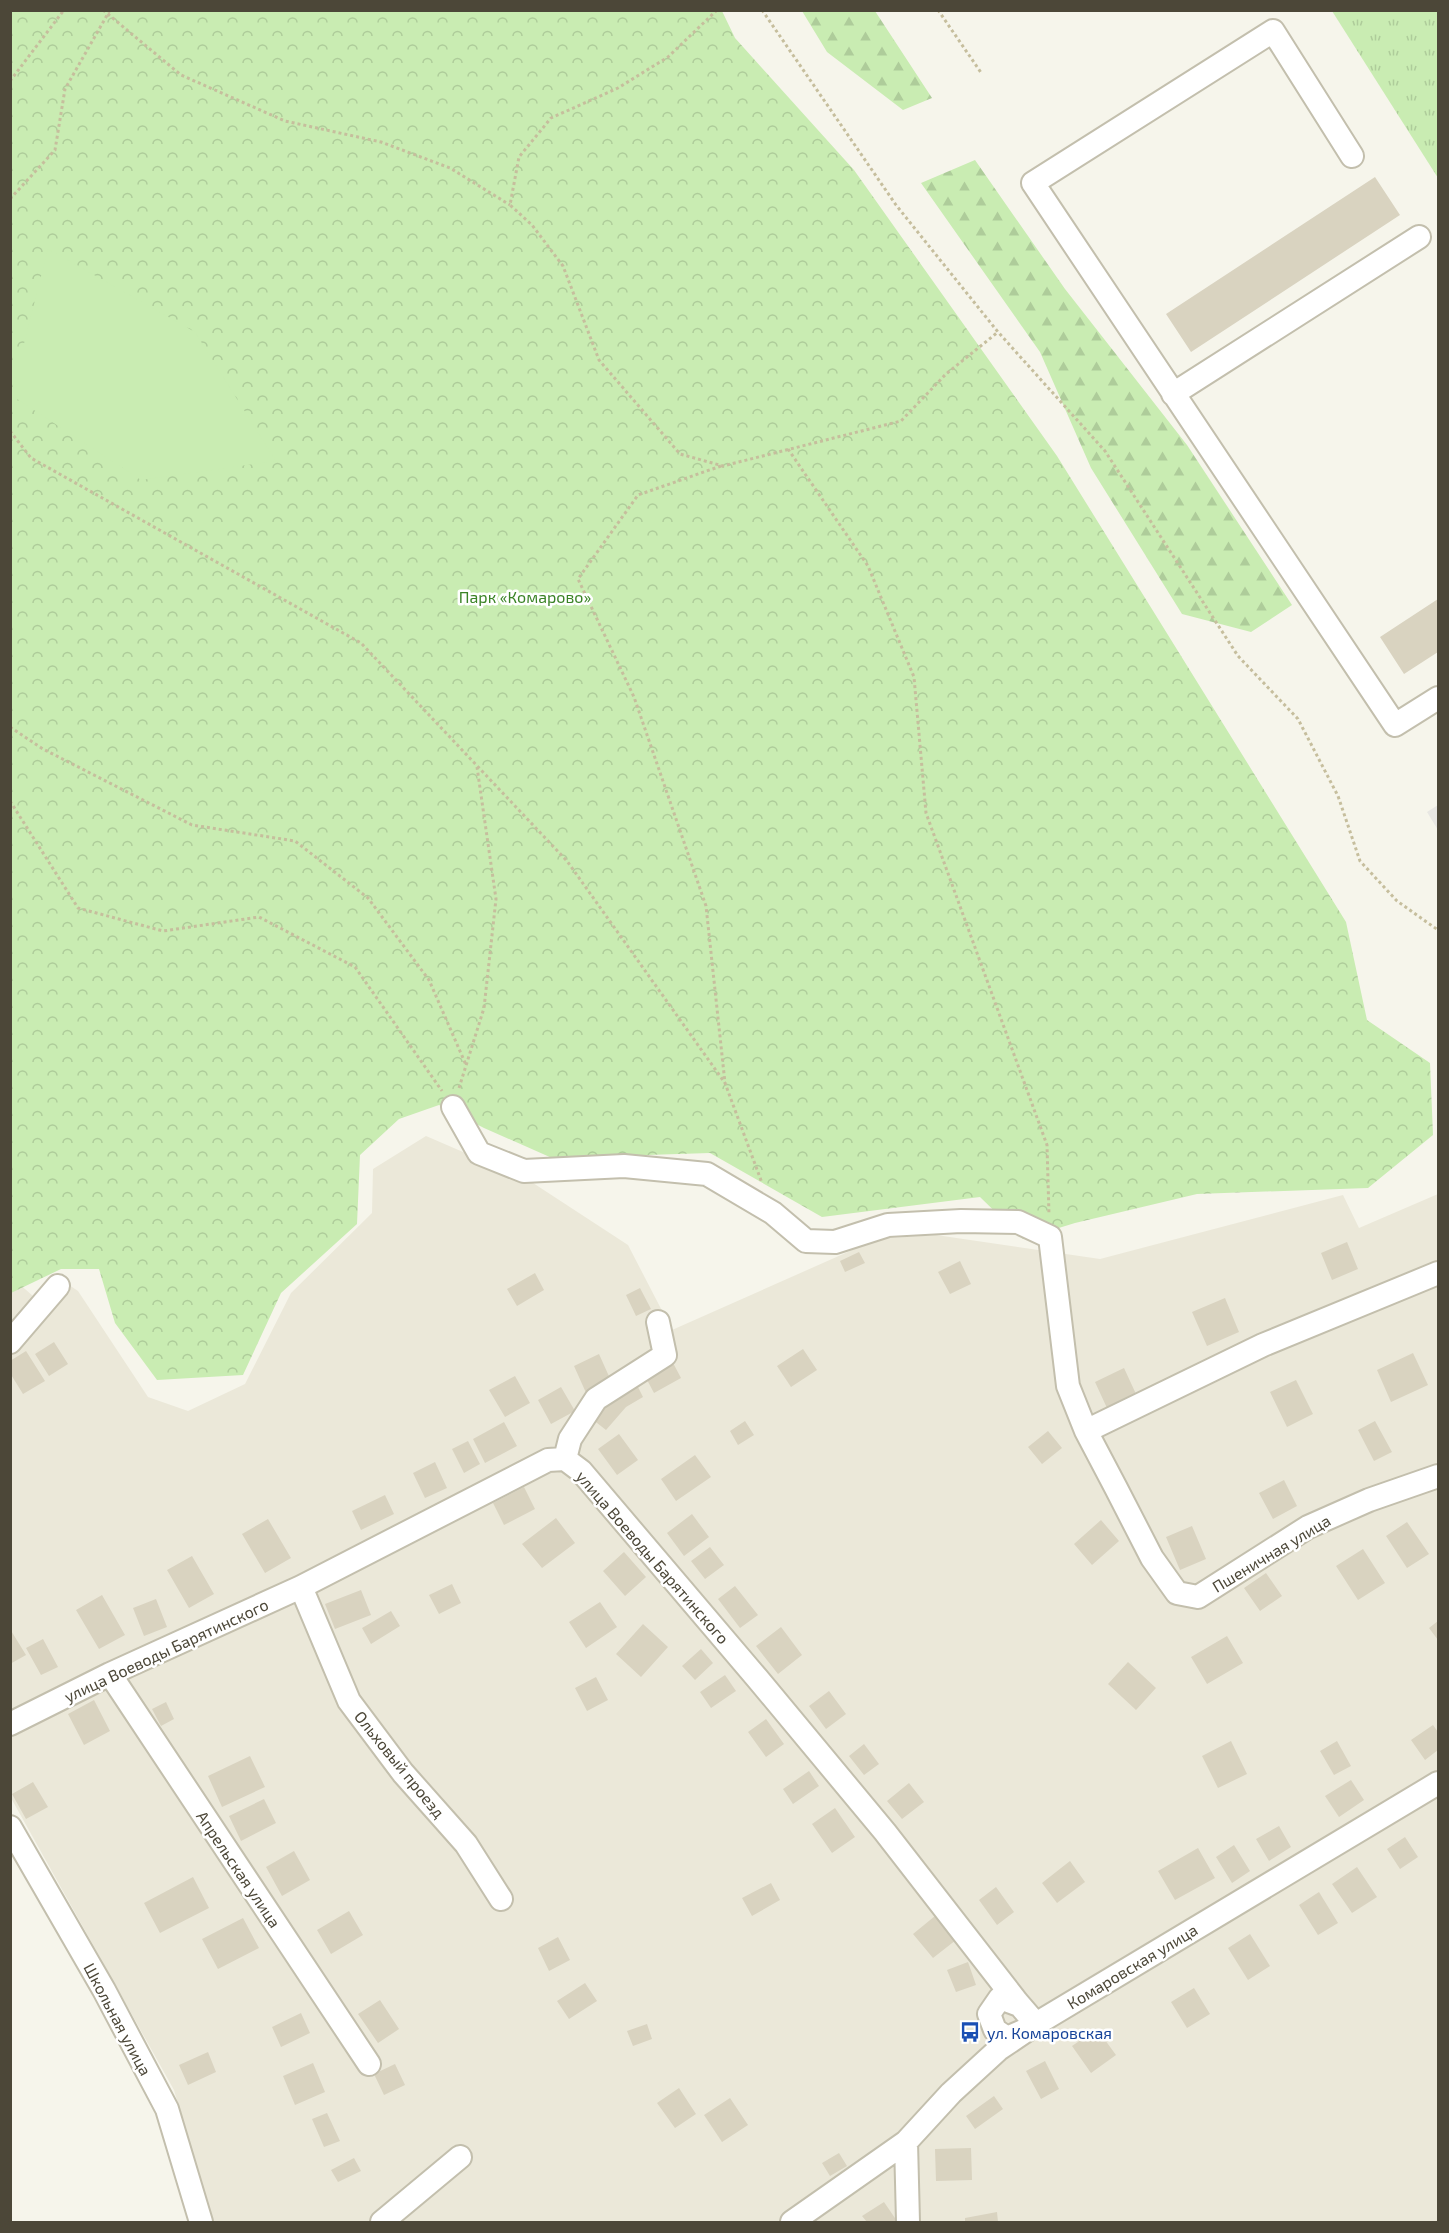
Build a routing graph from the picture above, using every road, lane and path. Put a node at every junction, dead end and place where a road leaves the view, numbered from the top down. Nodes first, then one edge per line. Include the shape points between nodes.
1 (64, 10) edge
2 (104, 10) edge
3 (717, 10) edge
4 (762, 10) edge
5 (938, 10) edge
6 (109, 12) edge
7 (982, 74) dead end
8 (10, 81) edge
9 (1352, 156) dead end
10 (10, 199) edge
11 (510, 205) junction
12 (1419, 237) dead end
13 (998, 332) junction
14 (1173, 394) junction
15 (10, 431) edge
16 (788, 450) junction
17 (723, 466) junction
18 (1438, 698) edge
19 (10, 727) edge
20 (476, 766) junction
21 (10, 801) edge
22 (1438, 930) edge
23 (466, 1065) junction
24 (725, 1083) junction
25 (453, 1107) junction
26 (773, 1213) junction
27 (1051, 1248) junction
28 (1438, 1273) edge
29 (58, 1286) dead end
30 (658, 1322) dead end
31 (10, 1341) edge
32 (1086, 1431) junction
33 (566, 1459) junction
34 (1438, 1476) edge
35 (301, 1587) junction
36 (110, 1674) junction
37 (10, 1724) edge
38 (1438, 1783) edge
39 (10, 1827) edge
40 (501, 1899) dead end
41 (1019, 2005) junction
42 (1033, 2026) junction
43 (369, 2064) dead end
44 (906, 2142) junction
45 (460, 2157) dead end
46 (201, 2223) edge
47 (382, 2223) edge
48 (792, 2223) edge
49 (908, 2223) edge

1 - 8 path
2 - 6 path
3 - 11 path via 668,57 618,88 551,118 519,157
4 - 13 path via 896,205
5 - 7 path
6 - 10 path via 65,89 55,150
6 - 11 path via 181,75 285,121 381,142 450,168
9 - 14 street via 1273,31 1033,183
11 - 17 path via 532,225 563,266 599,360 680,453
12 - 14 street
13 - 16 path via 946,374 901,421
13 - 22 path via 1105,451 1238,656 1298,719 1338,796 1360,861 1397,901
14 - 18 street via 1395,725
15 - 20 path via 31,458 360,643
16 - 17 path
16 - 27 path via 868,566 914,677 926,813 1047,1145
17 - 24 path via 638,495 578,579 634,697 706,906
19 - 23 path via 43,749 192,825 295,841 368,898 429,980
20 - 23 path via 496,899 484,1008
20 - 24 path via 567,861
21 - 25 path via 78,908 163,931 259,917 355,967
23 - 25 path
24 - 26 path
25 - 26 street via 479,1153 524,1171 624,1166 707,1174
26 - 27 street via 806,1241 835,1242 888,1225 1018,1222
27 - 32 street, Пшеничная улица via 1068,1386
28 - 32 street via 1263,1345
29 - 31 street
30 - 33 street via 665,1355 596,1399 570,1438
32 - 34 street, Пшеничная улица via 1152,1558 1177,1593 1198,1597 1308,1527 1368,1500
33 - 35 street, улица Воеводы Барятинского via 548,1460
33 - 41 street, улица Воеводы Барятинского via 581,1471 885,1832
35 - 36 street, улица Воеводы Барятинского
35 - 40 street, Ольховый проезд via 349,1701 403,1773 466,1844
36 - 37 street, улица Воеводы Барятинского
36 - 43 street, Апрельская улица
38 - 42 street, Комаровская улица
39 - 46 street, Школьная улица via 104,1990 166,2109
41 - 42 street, улица Воеводы Барятинского
41 - 42 street via 1000,1998 989,2014 995,2030 1007,2037
42 - 44 street, Комаровская улица via 999,2049 951,2092
44 - 48 street, Комаровская улица
44 - 49 street
45 - 47 street

